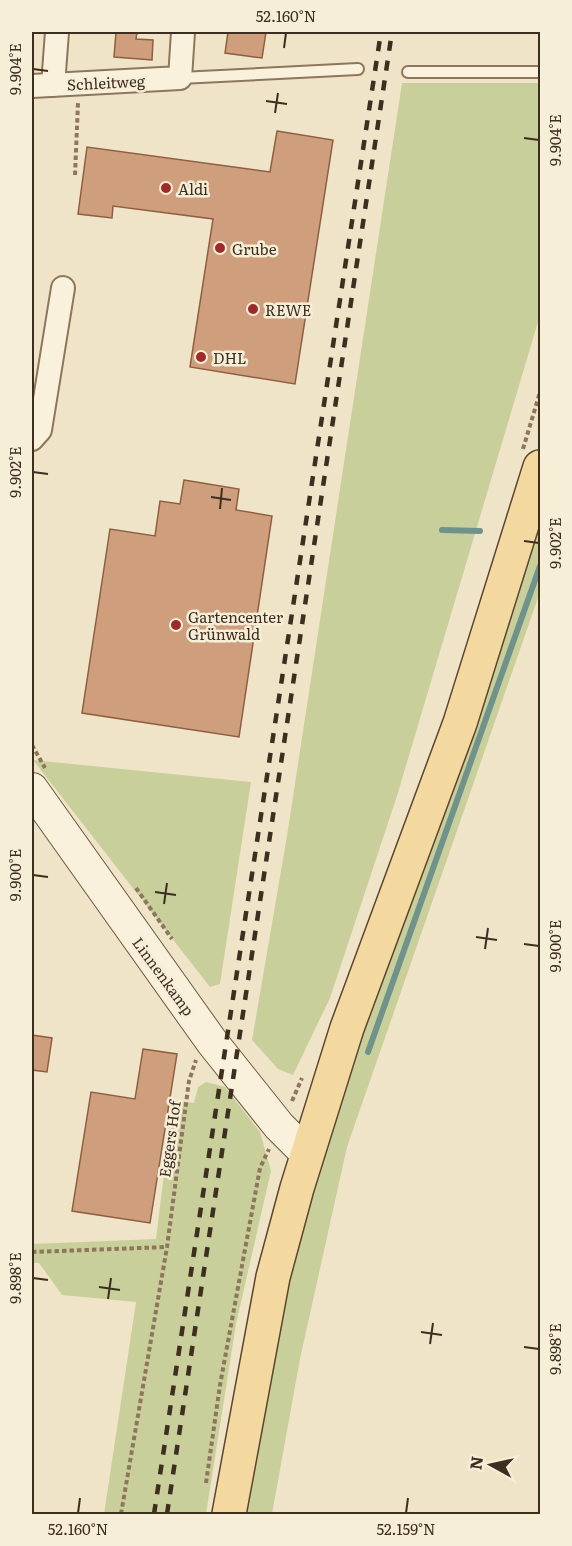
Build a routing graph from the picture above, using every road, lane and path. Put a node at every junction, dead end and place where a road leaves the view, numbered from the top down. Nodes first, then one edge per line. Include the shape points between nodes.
1 (57, 32) edge
2 (183, 32) edge
3 (358, 69) dead end
4 (408, 72) dead end
5 (540, 72) edge
6 (180, 78) junction
7 (42, 85) edge
8 (78, 85) junction
9 (75, 175) dead end
10 (63, 288) dead end
11 (32, 439) edge
12 (540, 467) edge
13 (32, 789) edge
14 (212, 1042) junction
15 (298, 1088) dead end
16 (279, 1126) junction
17 (307, 1154) junction
18 (167, 1247) junction
19 (32, 1252) edge
20 (205, 1491) dead end
21 (122, 1515) edge
22 (229, 1515) edge

1 - 7 street
2 - 6 street
3 - 6 lane
4 - 5 lane
6 - 8 street, Schleitweg
7 - 8 street, Schleitweg
8 - 9 path
10 - 11 street via 40,430
12 - 17 main road via 460,723 347,1028
13 - 14 main road, Linnenkamp
14 - 16 main road, Linnenkamp
14 - 18 path, Eggers Hof via 197,1059 189,1081
15 - 16 path
16 - 17 main road, Linnenkamp
16 - 20 path via 260,1168 220,1385
17 - 22 main road via 273,1278
18 - 19 path
18 - 21 path, Eggers Hof

